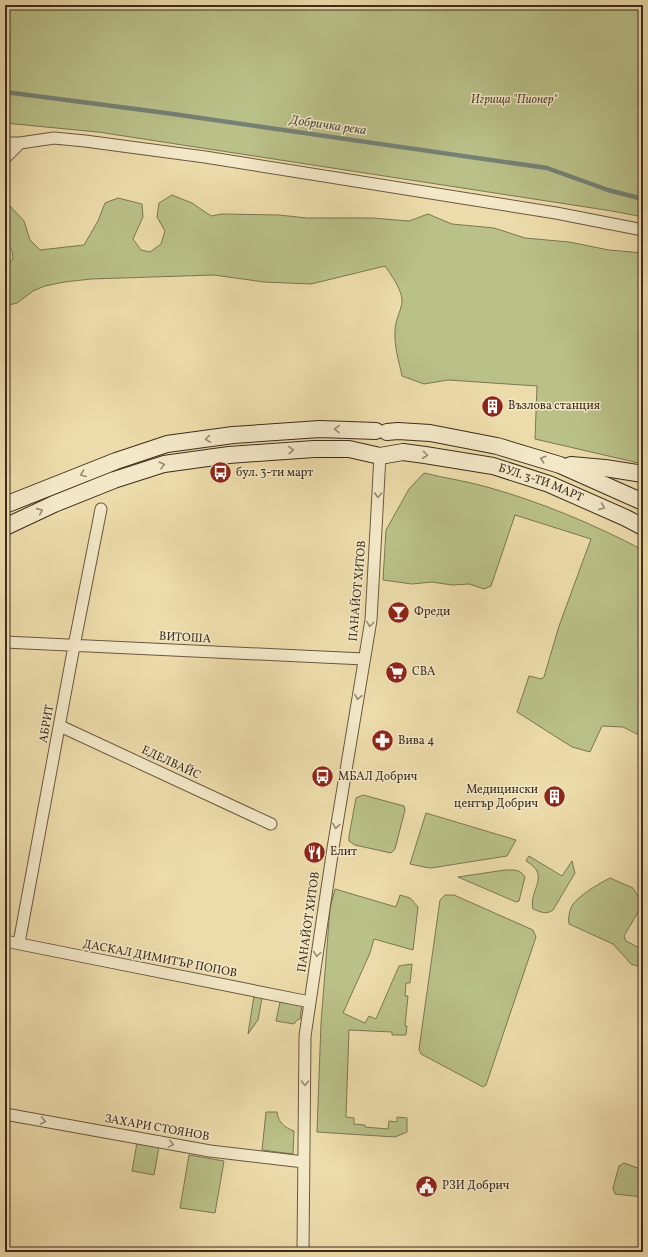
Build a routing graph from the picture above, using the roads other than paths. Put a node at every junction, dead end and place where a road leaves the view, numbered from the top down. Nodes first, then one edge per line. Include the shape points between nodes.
1 (5, 143) edge
2 (20, 143) junction
3 (5, 158) edge
4 (643, 230) edge
5 (382, 432) junction
6 (380, 455) junction
7 (560, 465) junction
8 (643, 474) edge
9 (643, 502) edge
10 (5, 505) edge
11 (101, 509) dead end
12 (5, 527) edge
13 (643, 527) edge
14 (5, 642) edge
15 (74, 646) junction
16 (364, 659) junction
17 (60, 726) junction
18 (271, 824) dead end
19 (5, 941) edge
20 (19, 943) junction
21 (310, 1002) junction
22 (5, 1114) edge
23 (304, 1162) junction
24 (303, 1252) edge

1 - 2 street
2 - 3 street
2 - 4 street via 54,138 175,153 556,213
5 - 6 main road via 391,436 393,447 390,452
7 -> 5 main road, БУЛ. 3-ТИ МАРТ via 497,446 430,433
5 -> 10 main road, БУЛ. 3-ТИ МАРТ via 320,429 233,435 167,444
12 -> 6 main road, БУЛ. 3-ТИ МАРТ via 54,504 164,464 229,454 314,449 349,450
6 -> 13 main road, БУЛ. 3-ТИ МАРТ via 403,452 425,454 493,466 549,484
6 -> 16 street, ПАНАЙОТ ХИТОВ via 371,620
7 - 8 main road
7 - 9 main road, БУЛ. 3-ТИ МАРТ
11 - 15 street, АБРИТ
14 - 15 street, ВИТОША
15 - 16 street, ВИТОША
15 - 17 street, АБРИТ
16 -> 21 street, ПАНАЙОТ ХИТОВ
17 - 18 street, ЕДЕЛВАЙС
17 - 20 street, АБРИТ
19 - 20 street, ДАСКАЛ ДИМИТЪР ПОПОВ
20 - 21 street, ДАСКАЛ ДИМИТЪР ПОПОВ
21 -> 23 street, ПАНАЙОТ ХИТОВ via 305,1036
22 -> 23 street, ЗАХАРИ СТОЯНОВ via 210,1151
23 - 24 street, ПАНАЙОТ ХИТОВ

